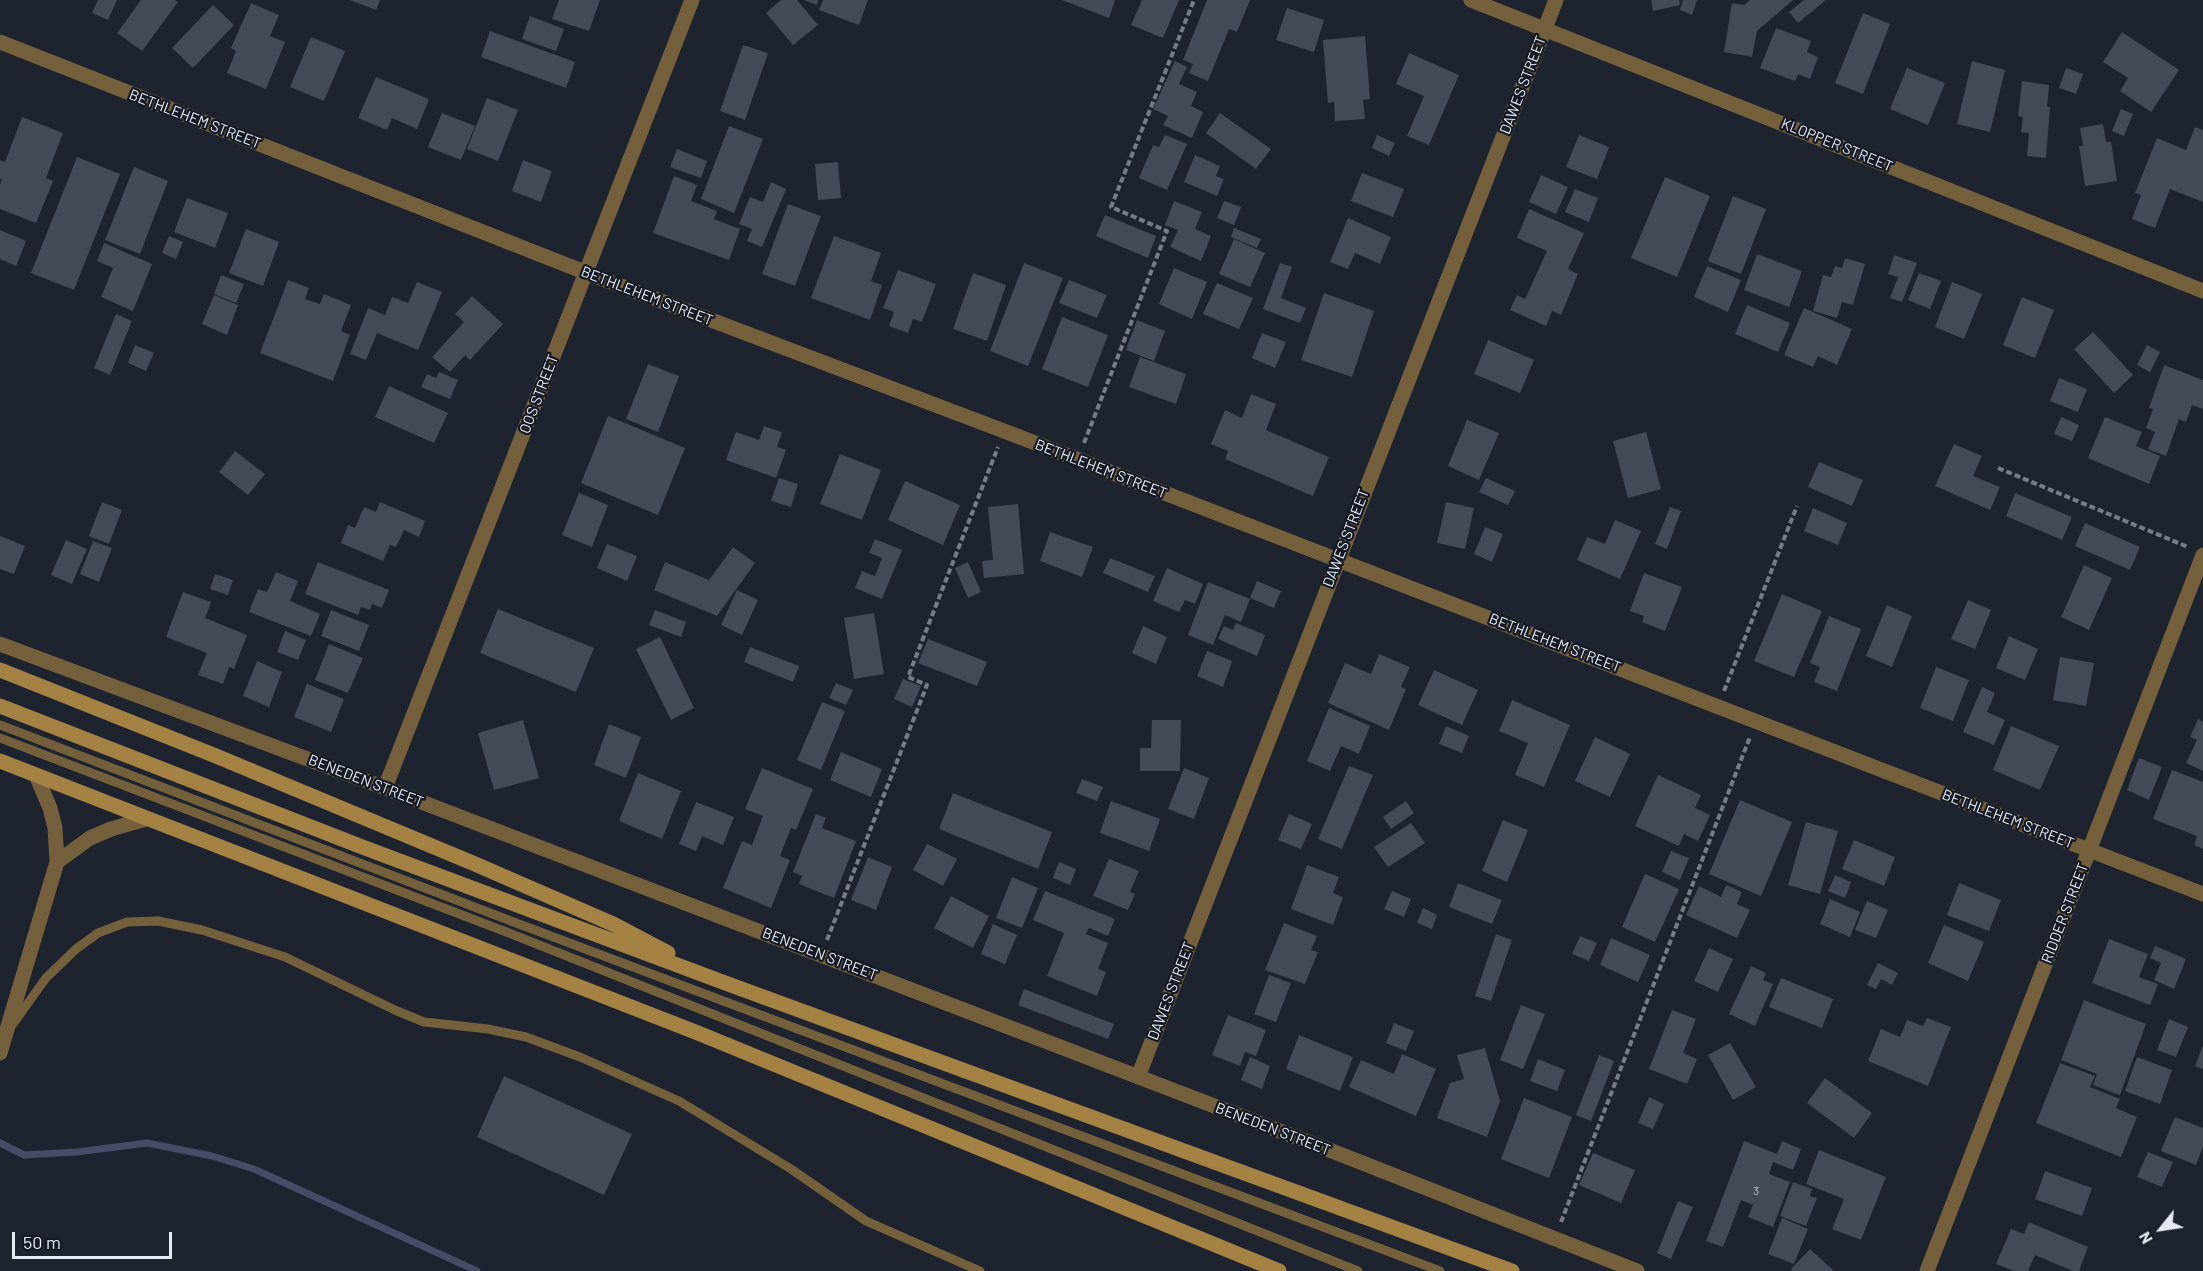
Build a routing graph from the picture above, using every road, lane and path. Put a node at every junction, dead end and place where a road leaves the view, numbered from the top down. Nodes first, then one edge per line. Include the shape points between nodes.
1 (692, 0) edge
2 (1194, 0) edge
3 (1470, 0) edge
4 (1556, 0) edge
5 (1546, 29) junction
6 (0, 42) edge
7 (587, 273) junction
8 (2203, 291) edge
9 (1004, 431) junction
10 (1077, 460) junction
11 (1998, 468) dead end
12 (1797, 506) dead end
13 (2198, 552) edge
14 (1338, 560) junction
15 (0, 644) edge
16 (0, 670) edge
17 (0, 706) edge
18 (1718, 706) junction
19 (1756, 722) junction
20 (0, 725) edge
21 (0, 738) edge
22 (0, 761) edge
23 (36, 775) junction
24 (385, 788) junction
25 (146, 819) junction
26 (2090, 850) junction
27 (57, 862) junction
28 (2203, 894) edge
29 (821, 955) junction
30 (728, 984) junction
31 (6, 1032) junction
32 (0, 1053) edge
33 (1138, 1077) junction
34 (1554, 1239) junction
35 (980, 1271) edge
36 (1279, 1271) edge
37 (1359, 1271) edge
38 (1440, 1271) edge
39 (1512, 1271) edge
40 (1637, 1271) edge
41 (1927, 1271) edge

1 - 7 street, OOS STREET
2 - 10 path via 1111,207 1167,231
3 - 5 street, KLOPPER STREET
4 - 5 street, DAWES STREET
5 - 8 street, KLOPPER STREET
5 - 14 street, DAWES STREET
6 - 7 street, BETHLEHEM STREET
7 - 9 street, BETHLEHEM STREET
7 - 24 street, OOS STREET
9 - 10 street, BETHLEHEM STREET
9 - 29 path via 908,677 927,685
10 - 14 street, BETHLEHEM STREET
11 - 13 path
12 - 18 path
13 - 26 street, RIDDER STREET
14 - 18 street, BETHLEHEM STREET
14 - 33 street, DAWES STREET
15 - 24 street, BENEDEN STREET
16 - 30 main road via 475,864 613,924
17 - 30 main road
18 - 19 street, BETHLEHEM STREET
19 - 26 street, BETHLEHEM STREET
19 - 34 path
20 - 38 lane
21 - 37 lane via 520,938
22 - 23 main road
23 - 25 main road
23 - 27 street via 55,828
24 - 29 street, BENEDEN STREET
25 - 27 street via 90,838
25 - 36 main road via 698,1033
26 - 28 street, BETHLEHEM STREET
26 - 41 street, RIDDER STREET
27 - 31 street
29 - 33 street, BENEDEN STREET
30 - 39 main road
31 - 32 street
31 - 35 lane via 46,978 98,933 127,922 158,921 202,930 285,957 424,1022 526,1037 580,1057 679,1101 791,1169 866,1221
33 - 34 street, BENEDEN STREET
34 - 40 street, BENEDEN STREET

